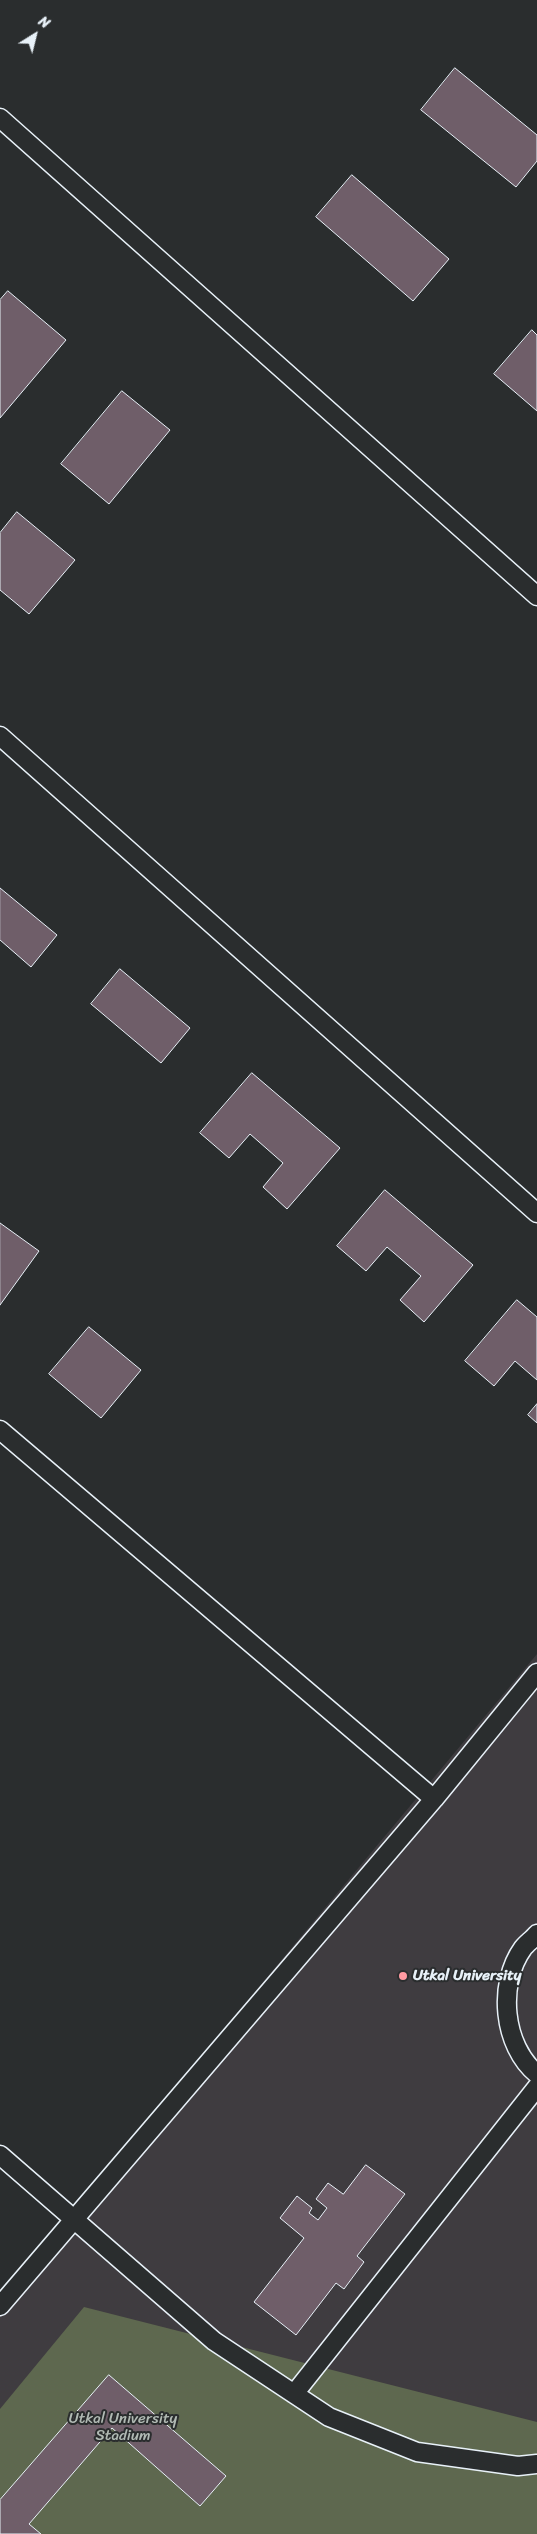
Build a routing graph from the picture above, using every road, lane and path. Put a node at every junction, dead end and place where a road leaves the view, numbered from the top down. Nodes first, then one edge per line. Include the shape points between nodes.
1 (0, 118) edge
2 (537, 596) edge
3 (0, 736) edge
4 (537, 1213) edge
5 (0, 1430) edge
6 (537, 1673) edge
7 (434, 1799) junction
8 (537, 1934) edge
9 (537, 2074) edge
10 (537, 2087) edge
11 (0, 2155) edge
12 (75, 2219) junction
13 (0, 2306) edge
14 (294, 2394) junction
15 (537, 2464) edge

1 - 2 lane
3 - 4 lane
5 - 7 lane
6 - 7 lane
7 - 12 lane
8 - 9 lane via 523,1949 510,1978 506,2009 513,2040 529,2068
10 - 14 lane
11 - 12 lane
12 - 13 lane
12 - 14 lane via 214,2341
14 - 15 lane via 328,2416 417,2452 518,2466

